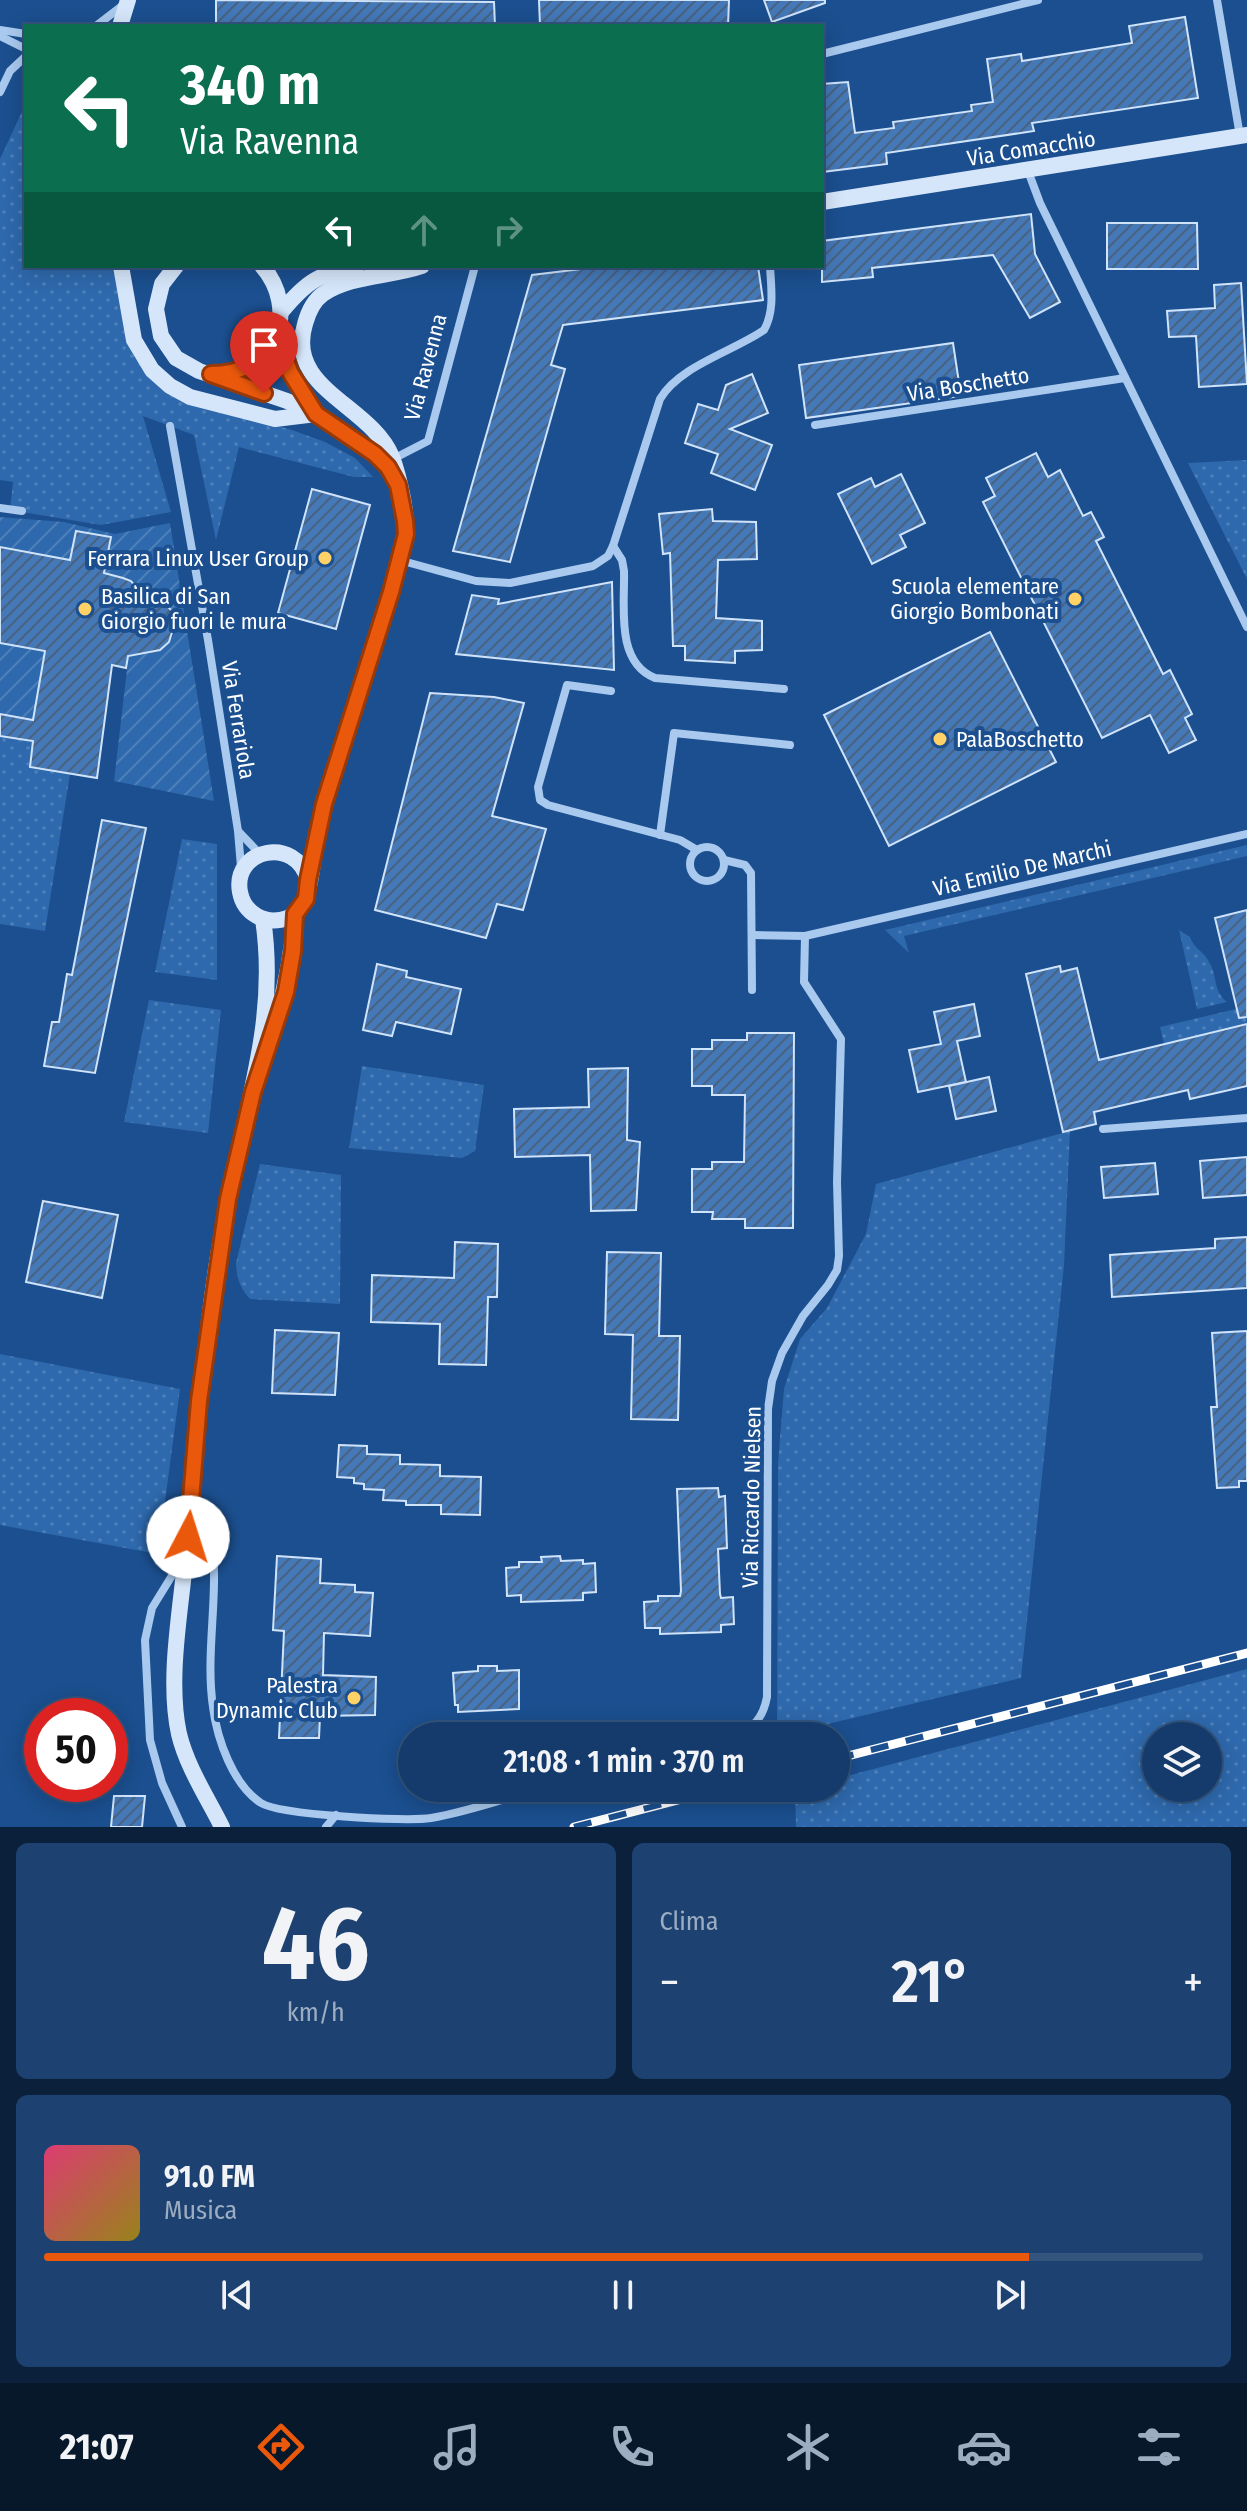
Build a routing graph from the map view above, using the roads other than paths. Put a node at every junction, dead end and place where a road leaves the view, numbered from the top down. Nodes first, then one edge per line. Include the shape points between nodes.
1 (128, 0) edge
2 (1038, 0) edge
3 (1217, 0) edge
4 (99, 24) edge
5 (121, 24) edge
6 (0, 33) edge
7 (24, 34) edge
8 (24, 48) edge
9 (824, 54) edge
10 (24, 58) edge
11 (0, 92) edge
12 (1243, 136) edge
13 (1028, 171) junction
14 (824, 202) edge
15 (121, 268) edge
16 (161, 268) edge
17 (174, 268) edge
18 (263, 268) edge
19 (346, 268) edge
20 (416, 268) edge
21 (474, 268) edge
22 (770, 268) edge
23 (162, 284) junction
24 (282, 311) junction
25 (278, 334) junction
26 (211, 374) junction
27 (1125, 378) junction
28 (316, 414) junction
29 (815, 425) dead end
30 (170, 426) dead end
31 (393, 459) junction
32 (398, 485) junction
33 (0, 508) edge
34 (22, 511) dead end
35 (613, 546) junction
36 (399, 560) junction
37 (1247, 627) edge
38 (784, 689) dead end
39 (611, 691) dead end
40 (790, 745) dead end
41 (324, 804) junction
42 (238, 831) junction
43 (1247, 834) edge
44 (660, 835) junction
45 (697, 850) junction
46 (260, 854) junction
47 (296, 859) junction
48 (724, 860) junction
49 (242, 874) junction
50 (308, 880) junction
51 (295, 914) junction
52 (263, 919) junction
53 (752, 935) junction
54 (805, 936) junction
55 (752, 990) dead end
56 (253, 1092) junction
57 (1247, 1118) edge
58 (1103, 1129) dead end
59 (189, 1521) junction
60 (186, 1553) junction
61 (757, 1722) edge
62 (491, 1802) edge
63 (336, 1815) junction
64 (182, 1827) edge
65 (222, 1827) edge
66 (326, 1827) edge

1 - 4 street
1 - 5 main road
2 - 9 street
3 - 12 street
6 - 7 street
6 - 8 street
10 - 11 street
12 - 13 main road, Via Comacchio
13 - 14 main road, Via Comacchio
13 - 27 street
15 - 28 main road via 134,340 152,370 170,386 190,397 275,419
16 - 23 main road, Via Ravenna
17 - 23 main road
18 - 24 main road via 276,285
19 - 24 main road via 311,280
20 - 31 main road, Via Ravenna via 338,285 320,296 302,332 301,348 313,377 382,437
21 - 31 street, Via Ravenna via 428,441
22 - 35 street via 772,297 764,330 664,391
23 - 26 main road, Via Ravenna via 156,309 161,336 176,358
24 - 25 main road, Via Ravenna
25 - 26 main road via 251,365
25 - 28 main road, Via Ravenna via 290,372
26 - 28 main road, Via Ravenna
27 - 29 street, Via Boschetto
27 - 37 street
28 - 32 main road, Via Ravenna via 375,454
30 - 42 street, Via Ferrariola
31 - 32 main road, Via Ravenna
32 - 36 main road, Via Ravenna via 406,534
33 - 34 street
35 - 36 street via 593,566 510,583 476,581
35 - 38 street via 622,560 627,642 638,668 655,678
36 - 41 main road, Via Ravenna
39 - 44 street via 567,685 538,795 548,805
40 - 44 street via 674,733
41 - 47 main road, Via Ravenna
41 - 50 main road, Via Ravenna
42 - 46 street
42 - 49 street, Via Ferrariola
43 - 54 street, Via Emilio De Marchi
44 - 45 street
45 - 48 street via 713,848
45 - 48 street via 690,864 703,880 719,876
46 - 47 main road via 279,852
46 - 49 main road
47 - 50 main road
48 - 53 street via 745,865 751,873
49 - 52 main road via 243,901
50 - 51 main road, Via Ravenna via 306,899
51 - 52 main road
51 - 56 main road, Via Ravenna via 286,992
52 - 56 main road, Via Ravenna via 267,997
53 - 54 street, Via Emilio De Marchi
53 - 55 street
54 - 61 street, Via Riccardo Nielsen via 804,982 841,1039 839,1256 828,1285 792,1333 772,1381 767,1697
56 - 59 main road, Via Ravenna via 228,1199 199,1401
57 - 58 street
59 - 60 main road, Via Ravenna
59 - 63 street via 206,1525 212,1543 213,1706 236,1774 265,1805
60 - 64 street, Via Ravenna via 152,1608 145,1640 150,1740
60 - 65 main road, Via Ravenna via 175,1680 179,1733
62 - 63 street via 433,1818
63 - 66 street

